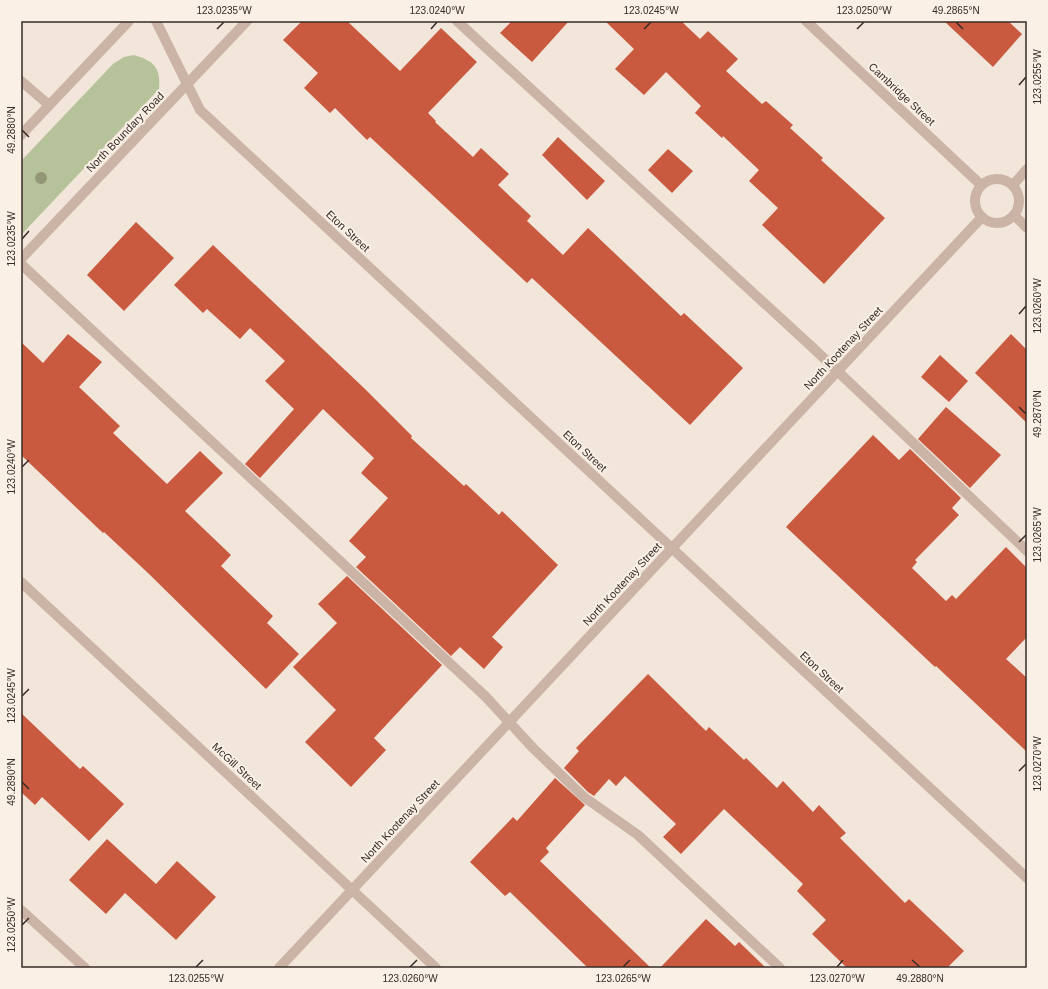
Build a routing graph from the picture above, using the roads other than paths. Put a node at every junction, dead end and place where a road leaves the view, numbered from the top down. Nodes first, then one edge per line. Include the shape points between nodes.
1 (129, 21) edge
2 (156, 21) edge
3 (247, 21) edge
4 (457, 21) edge
5 (806, 21) edge
6 (21, 81) edge
7 (187, 84) junction
8 (49, 105) junction
9 (21, 135) edge
10 (1027, 169) edge
11 (1013, 184) junction
12 (981, 185) junction
13 (1014, 216) junction
14 (982, 217) junction
15 (1027, 228) edge
16 (21, 259) edge
17 (21, 264) edge
18 (838, 371) junction
19 (672, 549) junction
20 (1027, 551) edge
21 (21, 582) edge
22 (509, 722) junction
23 (1027, 878) edge
24 (352, 889) junction
25 (21, 910) edge
26 (85, 968) edge
27 (279, 968) edge
28 (436, 968) edge
29 (780, 968) edge

1 - 8 street
2 - 7 street, Eton Street
3 - 7 street, North Boundary Road
4 - 18 street
5 - 12 street, Cambridge Street
6 - 8 street
7 - 16 street, North Boundary Road
7 - 19 street, Eton Street via 200,110
8 - 9 street
10 - 11 street
11 - 12 street via 997,178
11 - 13 street via 1020,200
12 - 14 street via 976,192 975,201
13 - 14 street via 998,223 989,222
13 - 15 street
14 - 18 street, North Kootenay Street
17 - 22 street via 480,692
18 - 19 street, North Kootenay Street
18 - 20 street
19 - 22 street, North Kootenay Street
19 - 23 street, Eton Street
21 - 24 street, McGill Street
22 - 24 street, North Kootenay Street
22 - 29 street via 584,797 638,835
24 - 27 street, North Kootenay Street
24 - 28 street, McGill Street
25 - 26 street

